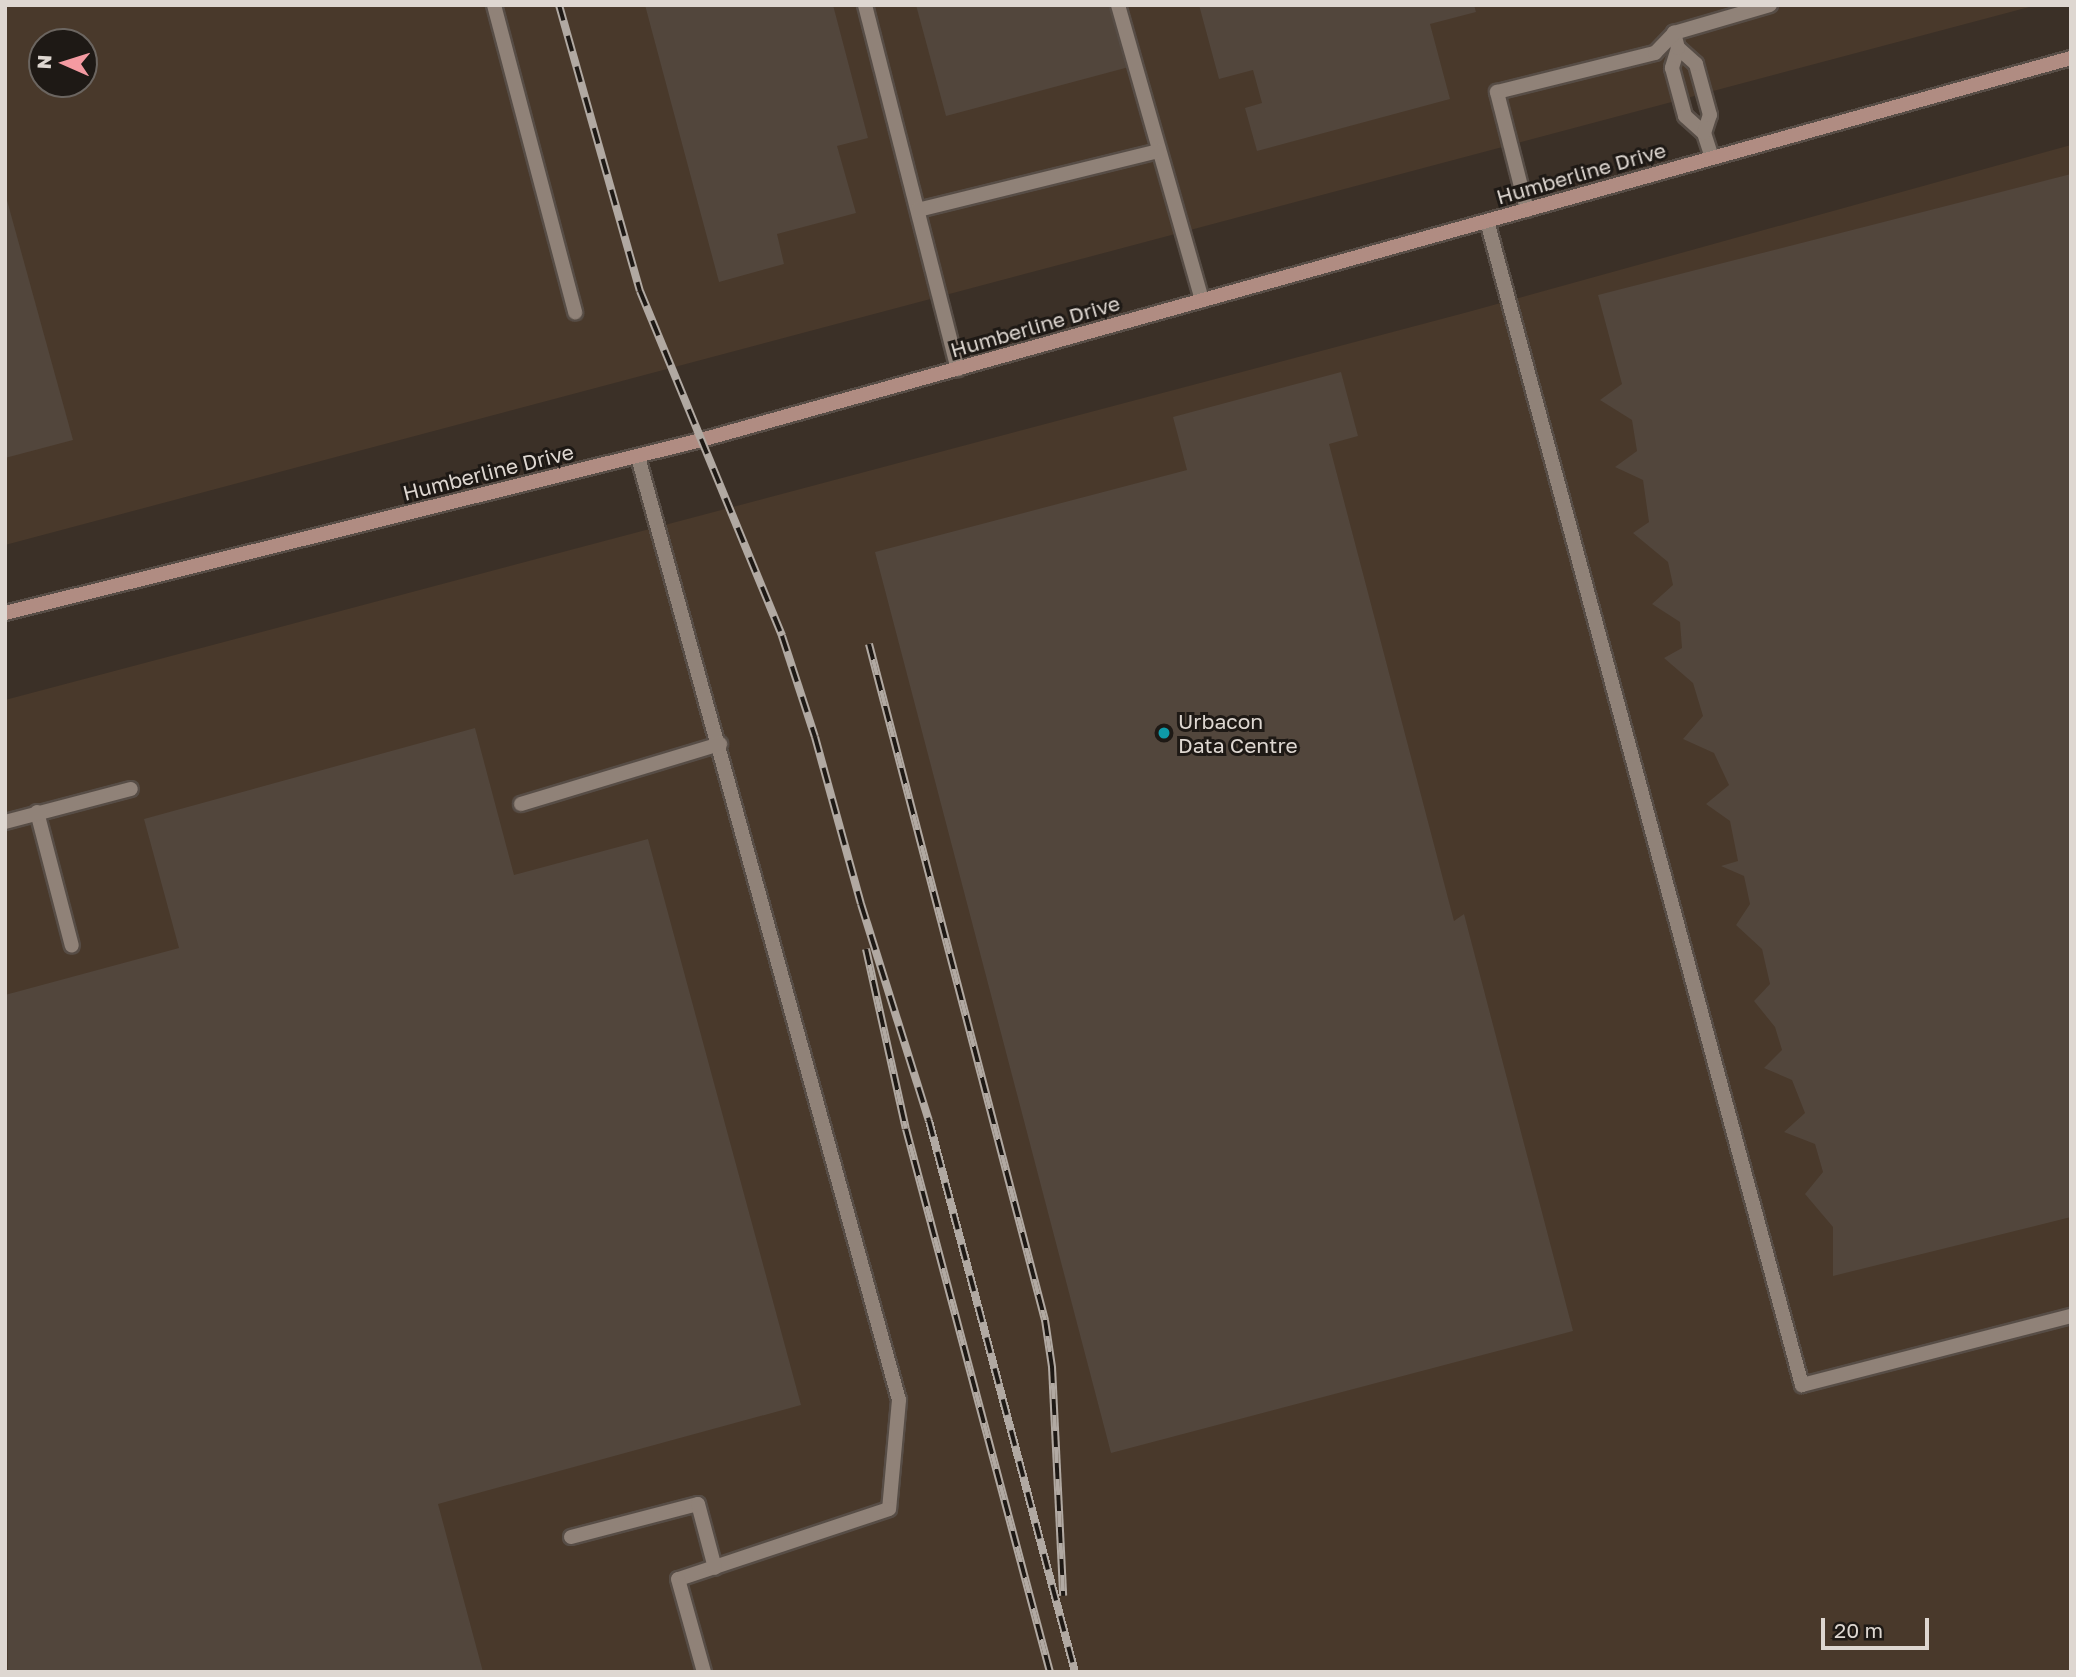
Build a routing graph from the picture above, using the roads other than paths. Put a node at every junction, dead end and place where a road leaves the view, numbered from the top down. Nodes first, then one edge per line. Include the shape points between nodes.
1 (494, 5) edge
2 (865, 5) edge
3 (1118, 5) edge
4 (1770, 5) edge
5 (1674, 33) junction
6 (1678, 48) junction
7 (2071, 58) edge
8 (1704, 134) junction
9 (1159, 152) junction
10 (1712, 158) junction
11 (918, 210) junction
12 (1527, 210) junction
13 (1487, 221) junction
14 (1202, 300) junction
15 (575, 312) dead end
16 (958, 369) junction
17 (638, 457) junction
18 (5, 613) edge
19 (720, 744) junction
20 (131, 789) dead end
21 (521, 804) dead end
22 (37, 812) junction
23 (5, 822) edge
24 (72, 946) dead end
25 (2071, 1316) edge
26 (571, 1537) dead end
27 (715, 1568) junction
28 (705, 1672) edge

1 - 15 lane
2 - 11 lane
3 - 9 lane
4 - 5 lane
5 - 6 lane
5 - 12 lane via 1655,53 1497,92
6 - 8 lane via 1672,68 1685,116
6 - 8 lane via 1696,64 1710,115
7 - 10 street, Humberline Drive
8 - 10 lane
9 - 11 lane
9 - 14 lane
10 - 12 street, Humberline Drive
11 - 16 lane
12 - 13 street, Humberline Drive
13 - 14 street, Humberline Drive
13 - 25 lane via 1802,1385
14 - 16 street, Humberline Drive
16 - 17 street, Humberline Drive
17 - 18 street, Humberline Drive
17 - 19 lane
19 - 21 lane
19 - 27 lane via 900,1400 890,1509
20 - 22 lane
22 - 23 lane
22 - 24 lane
26 - 27 lane via 698,1504
27 - 28 lane via 678,1579

